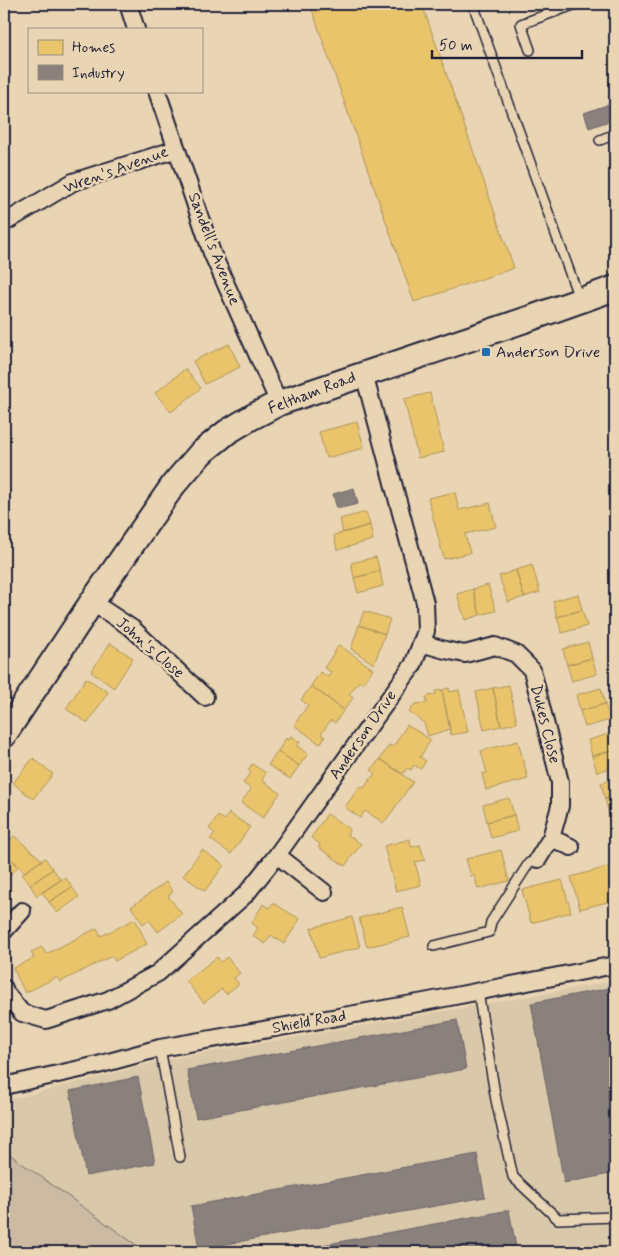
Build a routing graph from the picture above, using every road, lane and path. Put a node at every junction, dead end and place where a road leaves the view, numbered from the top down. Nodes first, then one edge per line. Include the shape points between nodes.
1 (128, 4) edge
2 (473, 4) edge
3 (576, 4) edge
4 (136, 28) edge
5 (530, 50) dead end
6 (157, 92) edge
7 (615, 134) edge
8 (600, 140) dead end
9 (177, 149) junction
10 (4, 223) edge
11 (615, 288) edge
12 (580, 301) junction
13 (364, 374) junction
14 (278, 403) junction
15 (92, 602) junction
16 (421, 643) junction
17 (206, 697) dead end
18 (4, 735) edge
19 (552, 838) junction
20 (571, 847) dead end
21 (277, 855) junction
22 (538, 859) joint
23 (324, 892) dead end
24 (22, 911) dead end
25 (4, 931) edge
26 (434, 946) dead end
27 (615, 965) edge
28 (4, 988) edge
29 (478, 992) junction
30 (160, 1048) junction
31 (4, 1086) edge
32 (180, 1157) dead end
33 (615, 1217) edge

1 - 4 street
2 - 12 lane
3 - 5 lane via 521,24
6 - 9 street, Sandell's Avenue
7 - 8 lane
9 - 10 street, Wren's Avenue via 73,182
9 - 14 street, Sandell's Avenue via 212,253
11 - 12 main road, Feltham Road
12 - 13 main road, Feltham Road
13 - 14 main road, Feltham Road
13 - 16 street, Anderson Drive via 425,603 426,631
14 - 15 main road, Feltham Road via 228,432 201,453 174,484
15 - 17 street, John's Close via 133,629
15 - 18 main road, Feltham Road
16 - 19 street, Dukes Close via 465,654 495,646 516,654 532,670 560,782 560,806
16 - 21 street, Anderson Drive via 413,665
19 - 20 street
19 - 22 street, Dukes Close
21 - 23 street
21 - 28 street, Anderson Drive via 246,894 158,973 108,1000 46,1020 22,1013
22 - 26 lane via 529,864 491,922 489,932
24 - 25 street
27 - 29 street, Shield Road
29 - 30 street, Shield Road
29 - 33 lane via 513,1177 558,1219
30 - 31 street, Shield Road
30 - 32 lane

